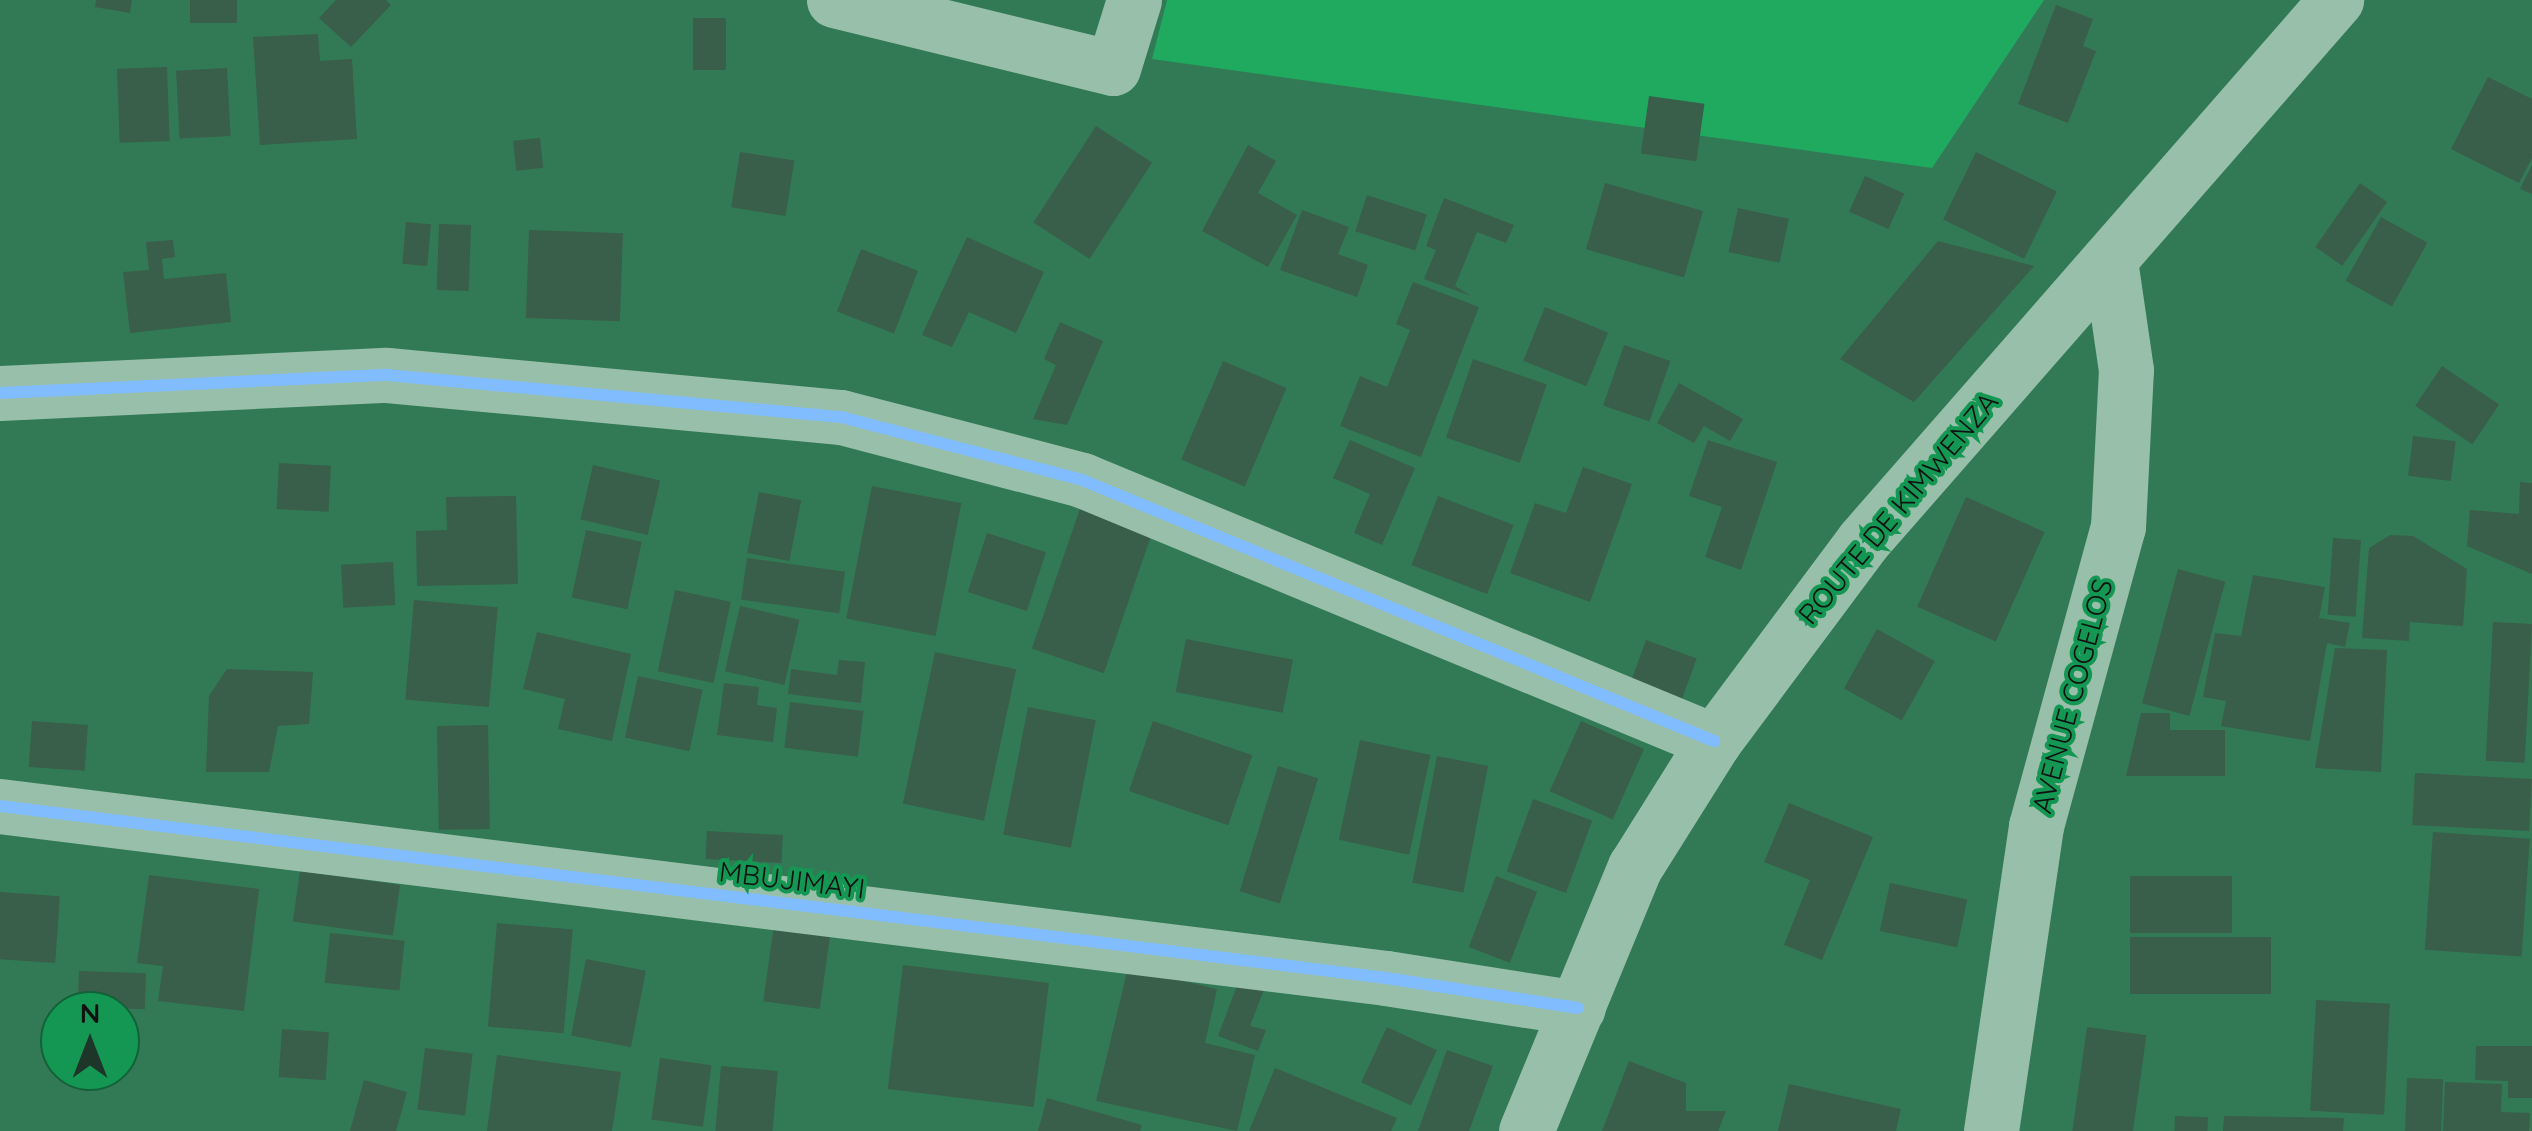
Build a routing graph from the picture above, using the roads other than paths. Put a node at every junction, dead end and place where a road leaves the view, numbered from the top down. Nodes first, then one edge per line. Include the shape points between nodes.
1 (834, 0) edge
2 (1134, 0) edge
3 (2336, 0) edge
4 (2110, 260) junction
5 (0, 393) edge
6 (1714, 742) junction
7 (0, 806) edge
8 (1578, 1008) junction
9 (1526, 1131) edge
10 (1991, 1131) edge

1 - 2 street via 1113,68
3 - 4 street, ROUTE DE KIMWENZA
4 - 6 street, ROUTE DE KIMWENZA via 1863,541
4 - 10 street, AVENUE COGELOS via 2126,370 2118,527 2036,826
5 - 6 street via 387,376 841,417 1082,480
6 - 8 street, ROUTE DE KIMWENZA via 1635,867
7 - 8 street, MBUJIMAYI via 1386,978
8 - 9 street, ROUTE DE KIMWENZA

